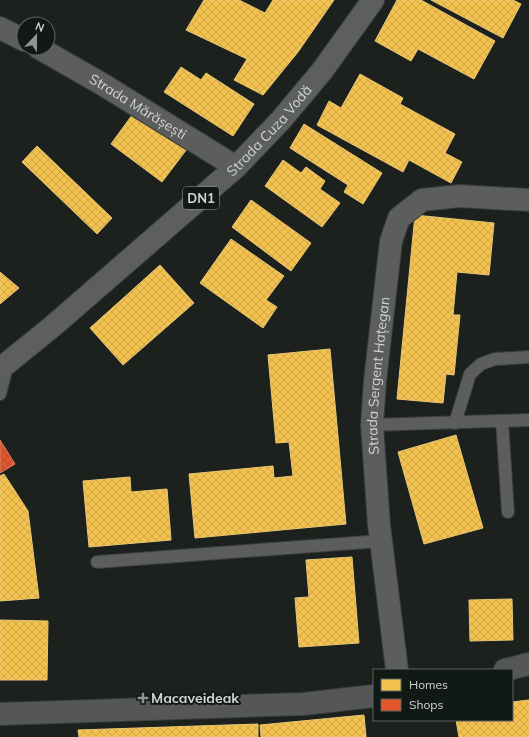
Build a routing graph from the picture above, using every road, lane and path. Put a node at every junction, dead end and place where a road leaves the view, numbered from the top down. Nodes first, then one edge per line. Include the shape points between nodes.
1 (373, 0) edge
2 (0, 28) edge
3 (16, 36) edge
4 (53, 56) edge
5 (236, 167) junction
6 (529, 200) edge
7 (529, 357) edge
8 (4, 366) edge
9 (0, 394) edge
10 (529, 420) edge
11 (502, 421) junction
12 (455, 422) junction
13 (372, 425) junction
14 (508, 512) dead end
15 (381, 541) junction
16 (97, 562) dead end
17 (529, 664) edge
18 (397, 669) edge
19 (508, 669) edge
20 (373, 696) edge
21 (0, 714) edge

1 - 5 main road, Strada Cuza Vodă / DN1 via 322,71 281,120
2 - 3 street
4 - 5 street, Strada Mărășești
5 - 8 main road, Strada Cuza Vodă / DN1
6 - 13 street, Strada Sergent Hațegan via 459,196 422,200 399,218 391,240
7 - 12 lane via 481,364 470,374
8 - 9 lane
10 - 11 lane
11 - 12 lane
11 - 14 lane
12 - 13 lane
13 - 15 street, Strada Sergent Hațegan
15 - 16 lane
15 - 18 street, Strada Sergent Hațegan
17 - 19 main road
20 - 21 main road via 303,704

